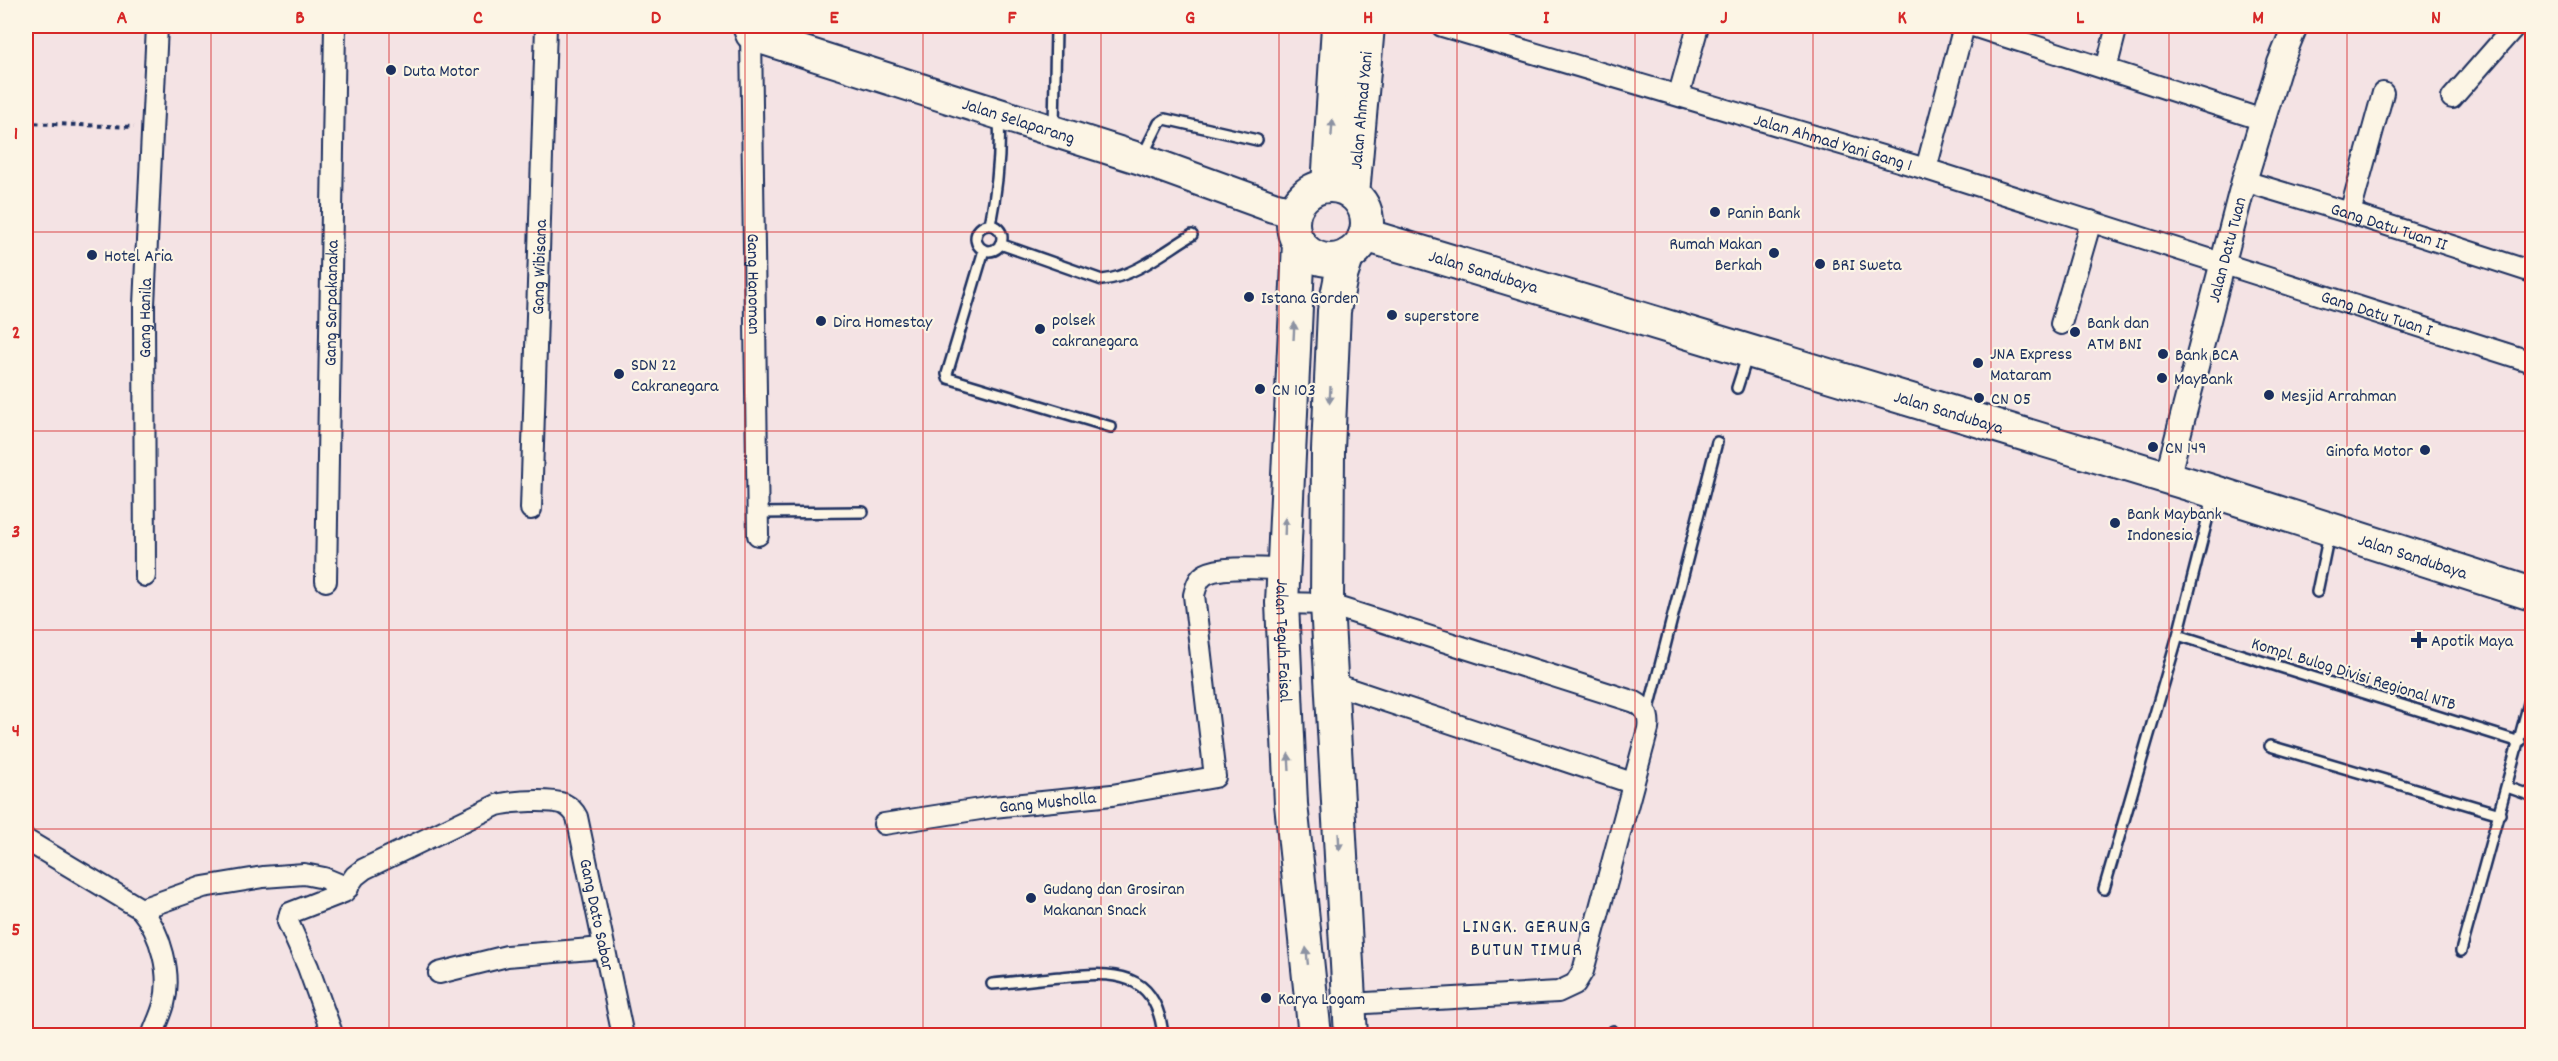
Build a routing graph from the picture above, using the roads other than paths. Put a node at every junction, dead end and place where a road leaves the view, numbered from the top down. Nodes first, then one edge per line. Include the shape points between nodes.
1 (157, 26) edge
2 (335, 26) edge
3 (546, 26) edge
4 (1338, 26) edge
5 (1368, 26) edge
6 (1442, 26) edge
7 (1698, 26) edge
8 (1964, 26) edge
9 (1973, 26) edge
10 (2117, 26) edge
11 (2295, 26) edge
12 (2515, 26) edge
13 (1056, 29) dead end
14 (750, 30) edge
15 (2106, 69) junction
16 (2383, 93) dead end
17 (1679, 94) junction
18 (2452, 98) dead end
19 (998, 113) junction
20 (2263, 120) junction
21 (1054, 131) junction
22 (1257, 140) dead end
23 (1141, 159) junction
24 (1926, 169) junction
25 (2244, 181) junction
26 (1341, 190) junction
27 (1294, 212) junction
28 (2350, 213) junction
29 (2091, 221) junction
30 (990, 225) junction
31 (1192, 235) dead end
32 (1299, 243) junction
33 (1000, 244) junction
34 (1356, 245) junction
35 (984, 250) junction
36 (2222, 263) junction
37 (2532, 272) edge
38 (2061, 324) dead end
39 (1749, 352) junction
40 (2532, 362) edge
41 (1737, 388) dead end
42 (1111, 427) dead end
43 (1717, 442) dead end
44 (2167, 478) junction
45 (2215, 492) junction
46 (531, 509) dead end
47 (863, 512) dead end
48 (758, 513) junction
49 (2330, 529) junction
50 (758, 535) dead end
51 (1283, 569) junction
52 (145, 576) dead end
53 (326, 581) dead end
54 (2317, 592) dead end
55 (2532, 594) edge
56 (1281, 603) junction
57 (1327, 604) junction
58 (2178, 635) junction
59 (1331, 683) junction
60 (2532, 692) edge
61 (1648, 714) junction
62 (2520, 742) junction
63 (2270, 746) dead end
64 (1632, 783) junction
65 (2507, 787) junction
66 (2532, 796) edge
67 (1291, 804) junction
68 (1337, 805) junction
69 (2500, 814) junction
70 (884, 824) dead end
71 (26, 840) edge
72 (348, 888) junction
73 (2104, 889) dead end
74 (141, 909) junction
75 (603, 948) junction
76 (2462, 951) dead end
77 (439, 973) dead end
78 (992, 984) dead end
79 (1349, 1004) junction
80 (152, 1035) edge
81 (333, 1035) edge
82 (623, 1035) edge
83 (1163, 1035) edge
84 (1315, 1035) edge
85 (1351, 1035) edge

1 - 52 street, Gang Hanila via 144,305
2 - 53 street, Gang Sarpakanaka
3 - 46 street, Gang Wibisana
26 -> 4 highway
5 - 26 highway, Jalan Ahmad Yani
6 - 17 street, Jalan Ahmad Yani Gang 1
7 - 17 street
8 - 24 street
9 - 15 street
10 - 15 street
11 - 20 street, Jalan Datu Tuan
12 - 18 street
13 - 21 lane
14 - 19 main road, Jalan Selaparang
14 - 48 street, Gang Hanoman
15 - 20 street
16 - 28 street
17 - 24 street, Jalan Ahmad Yani Gang 1
19 - 21 main road, Jalan Selaparang
19 - 30 lane via 999,166
20 - 25 street, Jalan Datu Tuan
21 - 23 main road, Jalan Selaparang
22 - 23 lane via 1165,119 1159,123
23 - 27 main road, Jalan Selaparang
24 - 29 street, Jalan Ahmad Yani Gang 1
25 - 28 street, Gang Datu Tuan II
25 - 36 street, Jalan Datu Tuan
26 - 27 highway via 1317,188 1307,194
26 - 34 highway via 1364,208 1366,226
27 - 32 highway
28 - 37 street, Gang Datu Tuan II
29 - 36 street, Jalan Ahmad Yani Gang 1
29 - 38 street
30 - 33 lane via 1000,231
30 - 35 lane via 979,229 976,235
31 - 33 lane via 1130,272 1102,280
32 - 34 highway via 1310,254 1325,260
51 -> 32 highway, Jalan Teguh Faisal
33 - 35 lane via 993,250
34 - 39 highway, Jalan Sandubaya
34 -> 57 highway via 1341,276 1334,311
35 - 42 lane via 946,374 948,378
36 - 40 street, Gang Datu Tuan I
36 - 44 street, Jalan Datu Tuan
39 - 41 lane
39 - 44 highway, Jalan Sandubaya
43 - 61 lane
44 - 45 highway, Jalan Sandubaya
45 - 49 highway, Jalan Sandubaya
45 - 58 lane
47 - 48 lane
48 - 50 street, Gang Hanoman
49 - 54 lane
49 - 55 highway, Jalan Sandubaya
51 - 56 highway, Jalan Teguh Faisal
51 - 70 street, Gang Musholla via 1219,570 1205,574 1194,594 1215,777 1112,795 993,807
56 - 57 street
67 -> 56 highway, Jalan Teguh Faisal
57 - 59 highway
57 - 61 street via 1635,702
58 - 62 lane, Kompl. Bulog Divisi Regional NTB via 2296,668
58 - 73 lane
59 - 64 street
59 - 68 highway
60 - 62 lane
61 - 64 street via 1648,729
62 - 65 lane
63 - 69 lane
64 - 79 street via 1583,971 1571,987 1558,992
65 - 66 lane
65 - 69 lane
67 - 68 highway
84 -> 67 highway, Jalan Teguh Faisal
68 -> 79 highway
69 - 76 lane
71 - 74 street
72 - 74 street via 304,874 263,877 203,887
72 - 75 street, Gang Dato Sabar via 364,869 497,805 558,802 569,807 579,821
72 - 81 street via 340,895 292,911 288,918
74 - 80 street via 152,922 165,968 165,1003
75 - 77 street via 507,956
75 - 82 street, Gang Dato Sabar
78 - 83 lane via 1094,973 1124,977 1141,987 1154,1003
79 - 85 highway

